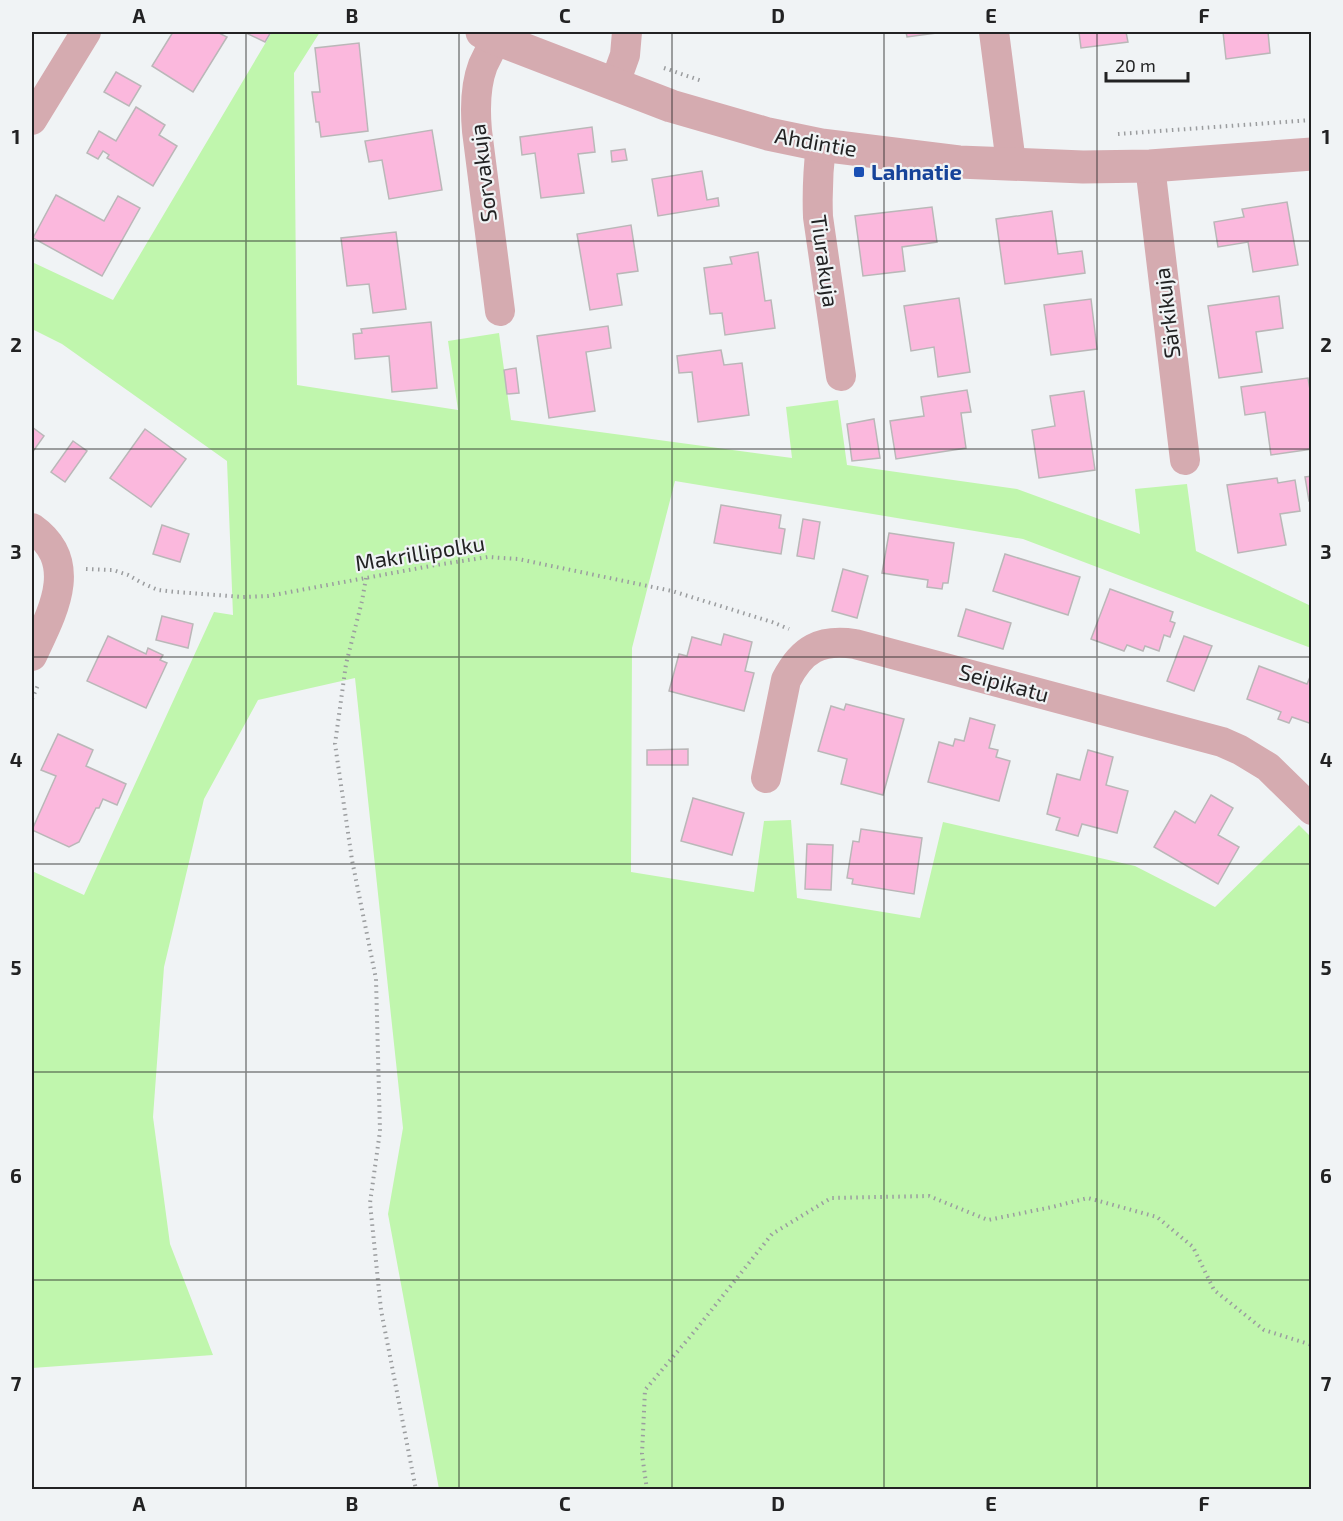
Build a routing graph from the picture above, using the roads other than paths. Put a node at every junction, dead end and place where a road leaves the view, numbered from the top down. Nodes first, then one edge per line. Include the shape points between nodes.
1 (86, 32) edge
2 (994, 32) edge
3 (489, 35) edge
4 (622, 56) edge
5 (32, 120) edge
6 (820, 145) junction
7 (1311, 154) edge
8 (1011, 163) junction
9 (1150, 166) junction
10 (500, 311) dead end
11 (841, 376) dead end
12 (1185, 460) dead end
13 (32, 528) edge
14 (32, 656) edge
15 (766, 778) dead end
16 (1311, 810) edge

1 - 5 street
2 - 8 street
3 - 4 street, Ahdintie
3 - 10 street, Sorvakuja via 475,108
4 - 6 street, Ahdintie via 671,106
6 - 8 street, Ahdintie via 959,162
6 - 11 street, Tiurakuja via 819,217
7 - 9 street, Ahdintie
8 - 9 street, Ahdintie
9 - 12 street, Särkikuja
13 - 14 street via 49,543 58,569 56,601
15 - 16 street, Seipikatu via 786,680 793,666 814,647 839,641 1222,742 1268,767

